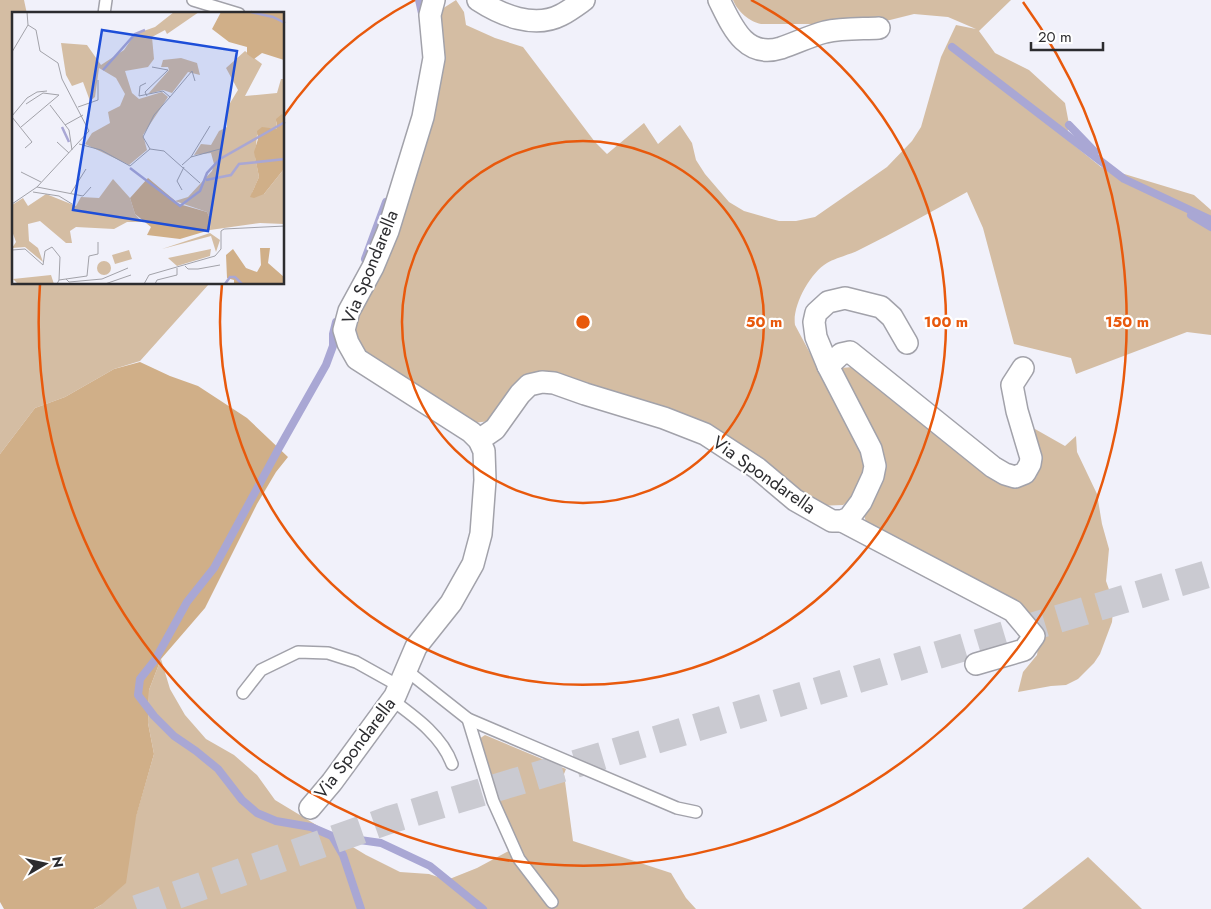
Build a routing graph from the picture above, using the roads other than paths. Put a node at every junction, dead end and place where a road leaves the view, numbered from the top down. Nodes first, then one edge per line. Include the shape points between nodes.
1 (193, 0) edge
2 (434, 0) edge
3 (478, 0) edge
4 (584, 0) edge
5 (719, 0) edge
6 (232, 12) edge
7 (878, 28) dead end
8 (907, 343) dead end
9 (828, 366) junction
10 (1022, 368) dead end
11 (480, 440) junction
12 (842, 521) junction
13 (976, 664) dead end
14 (399, 685) junction
15 (243, 693) dead end
16 (468, 719) junction
17 (452, 764) dead end
18 (310, 808) dead end
19 (696, 812) dead end
20 (552, 902) dead end

1 - 6 lane
2 - 11 street, Via Spondarella via 430,15 434,58 423,117 388,231 349,311 344,330 357,359
3 - 4 street via 506,16 536,21 560,16
5 - 7 street via 734,29 750,47 761,49 779,49 826,32
8 - 9 street via 892,317 881,308 845,298 828,302 816,313 814,322 816,338
9 - 10 street via 841,354 850,352 993,467 1015,477 1025,473 1031,458 1012,386
9 - 12 street via 871,449 874,466 861,502 849,518
11 - 12 street, Via Spondarella via 495,429 529,385 554,382 705,434 757,468 795,500 832,520
11 - 14 street, Via Spondarella via 484,451 485,480 481,534 473,564 451,603 416,647
12 - 13 street, Via Spondarella via 1013,611 1034,636 1024,650
14 - 15 lane via 356,662 328,653 298,652 261,670
14 - 16 lane
14 - 17 lane via 415,717 434,736
14 - 18 street, Via Spondarella via 332,782
16 - 19 lane via 677,808
16 - 20 lane via 493,801 518,859

